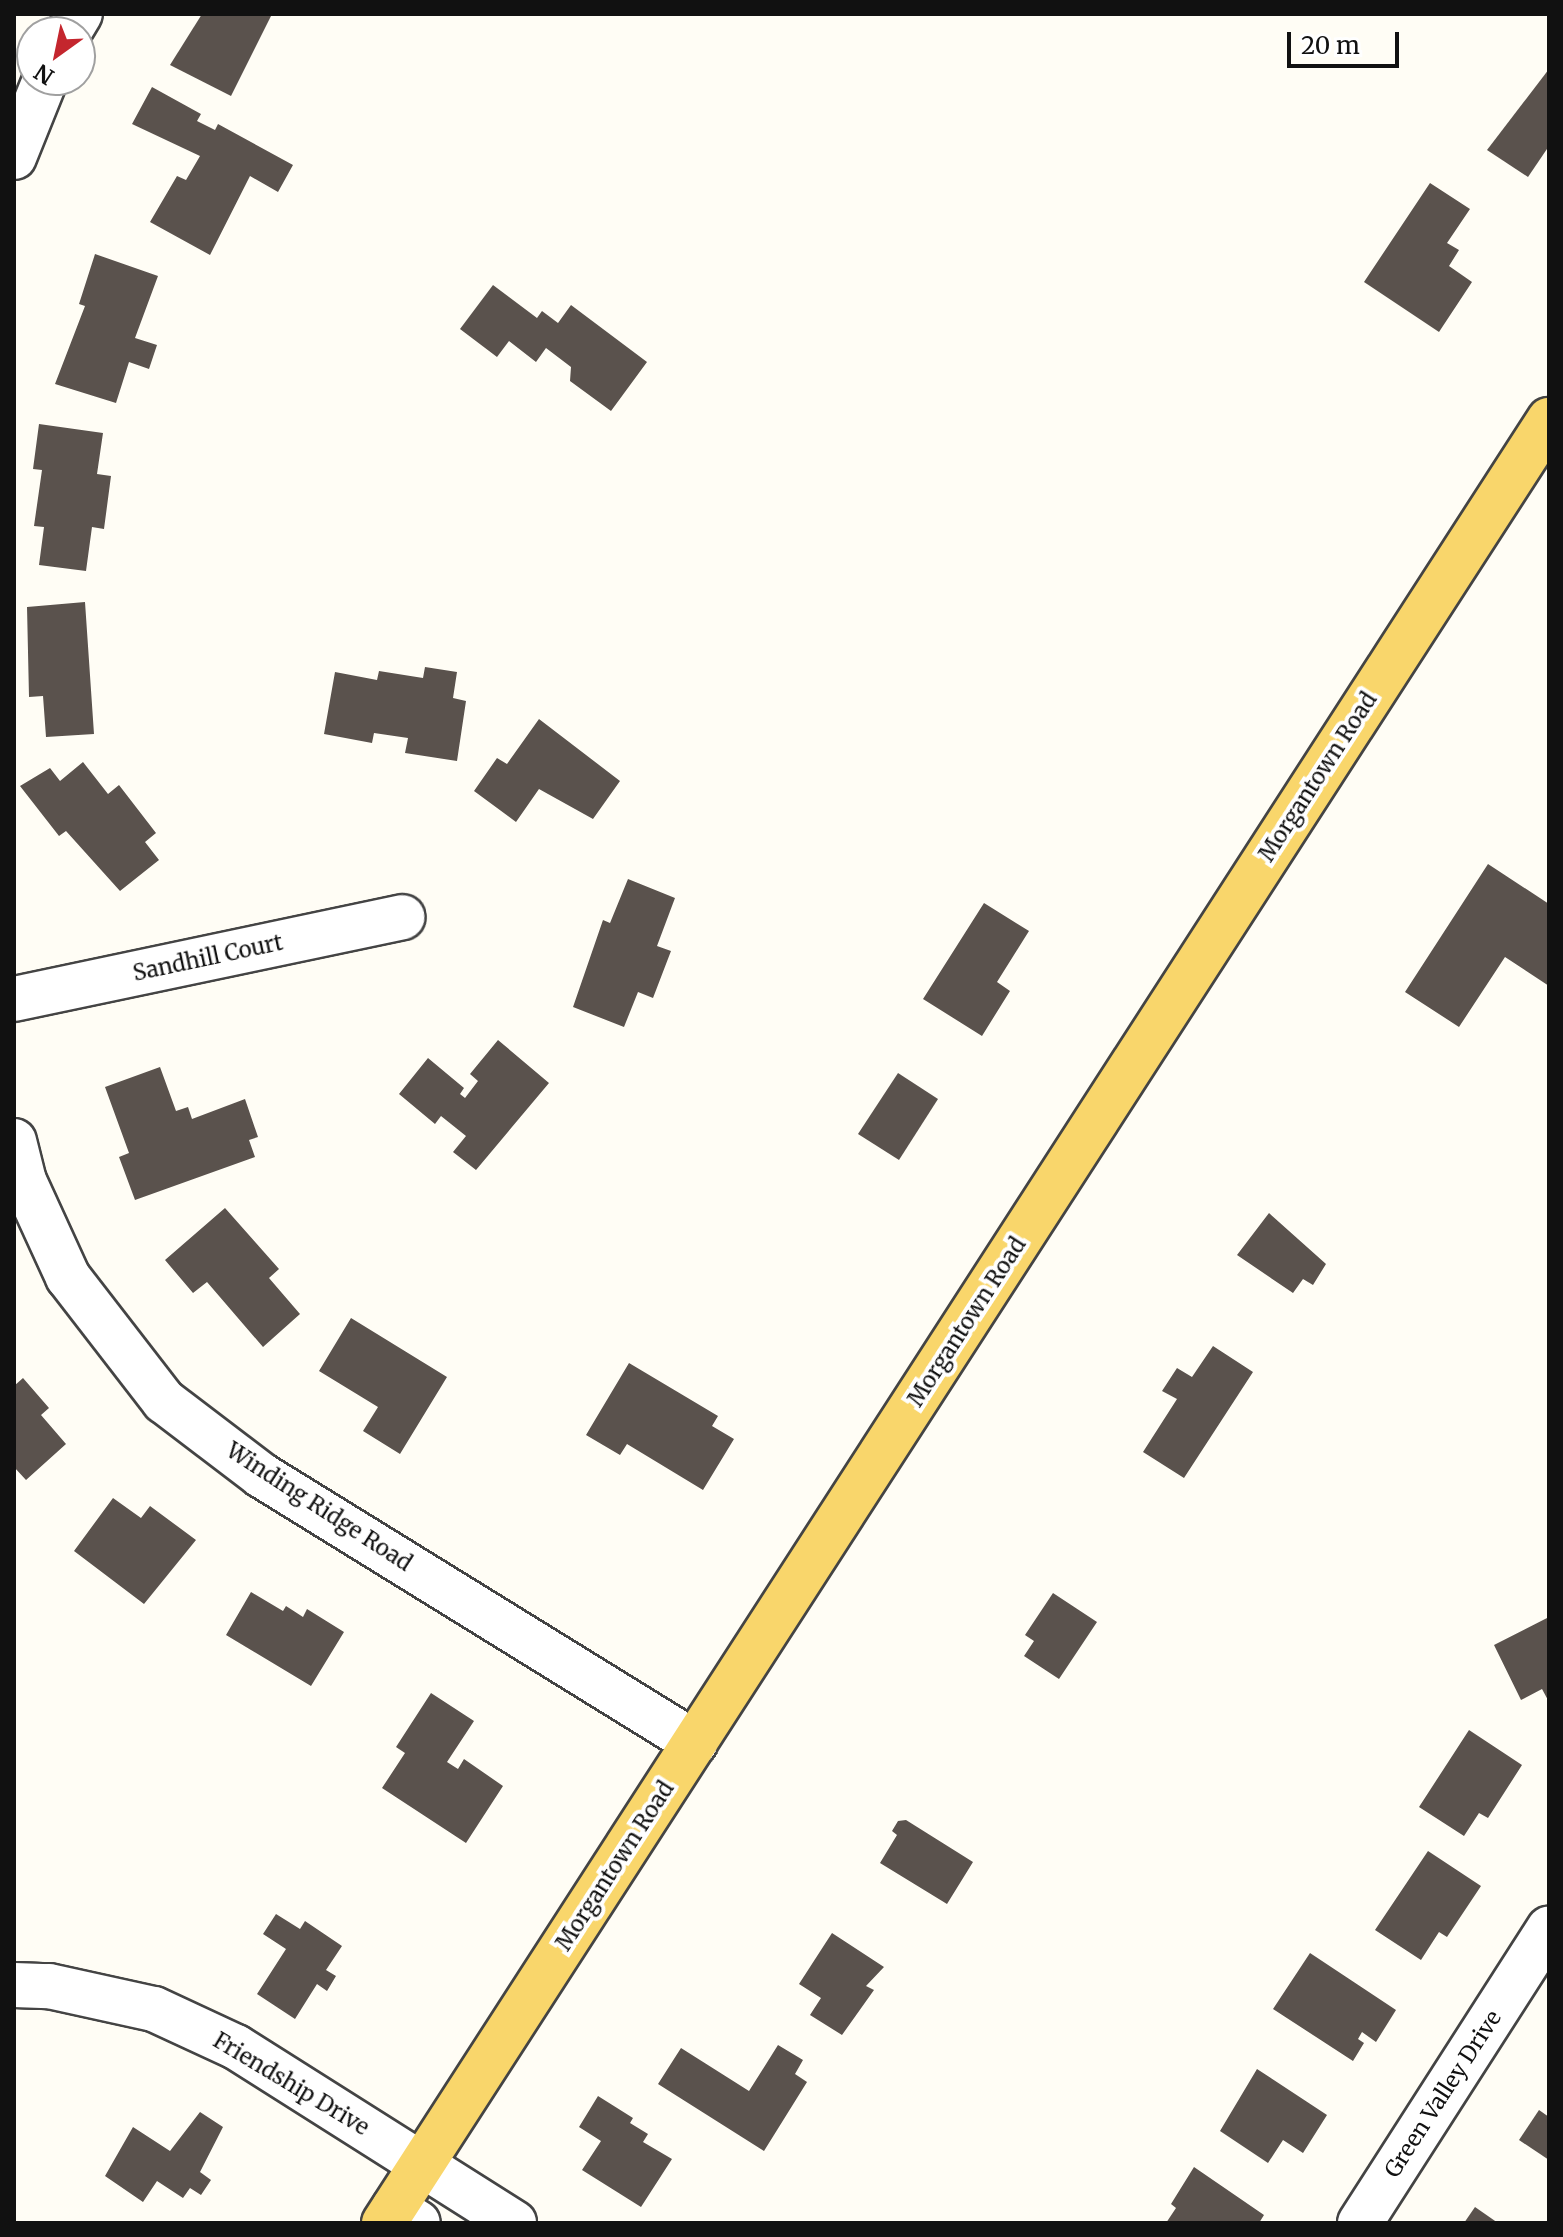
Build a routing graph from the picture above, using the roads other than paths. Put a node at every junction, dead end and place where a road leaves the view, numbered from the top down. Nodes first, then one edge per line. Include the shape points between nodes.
1 (39, 96) edge
2 (14, 157) edge
3 (1549, 420) edge
4 (402, 917) dead end
5 (14, 999) edge
6 (14, 1141) edge
7 (695, 1743) junction
8 (1549, 1929) edge
9 (1537, 1972) edge
10 (14, 1985) edge
11 (423, 2164) junction
12 (399, 2218) edge
13 (514, 2223) edge
14 (1360, 2223) edge

1 - 2 street
3 - 7 main road, Morgantown Road
4 - 5 street, Sandhill Court
6 - 7 street, Winding Ridge Road via 24,1181 68,1277 164,1401 261,1475
7 - 11 main road, Morgantown Road
8 - 9 street, Green Valley Drive
9 - 14 street, Green Valley Drive
10 - 11 street, Friendship Drive via 49,1986 154,2009 236,2047
11 - 12 main road, Morgantown Road
11 - 13 street, Friendship Drive

